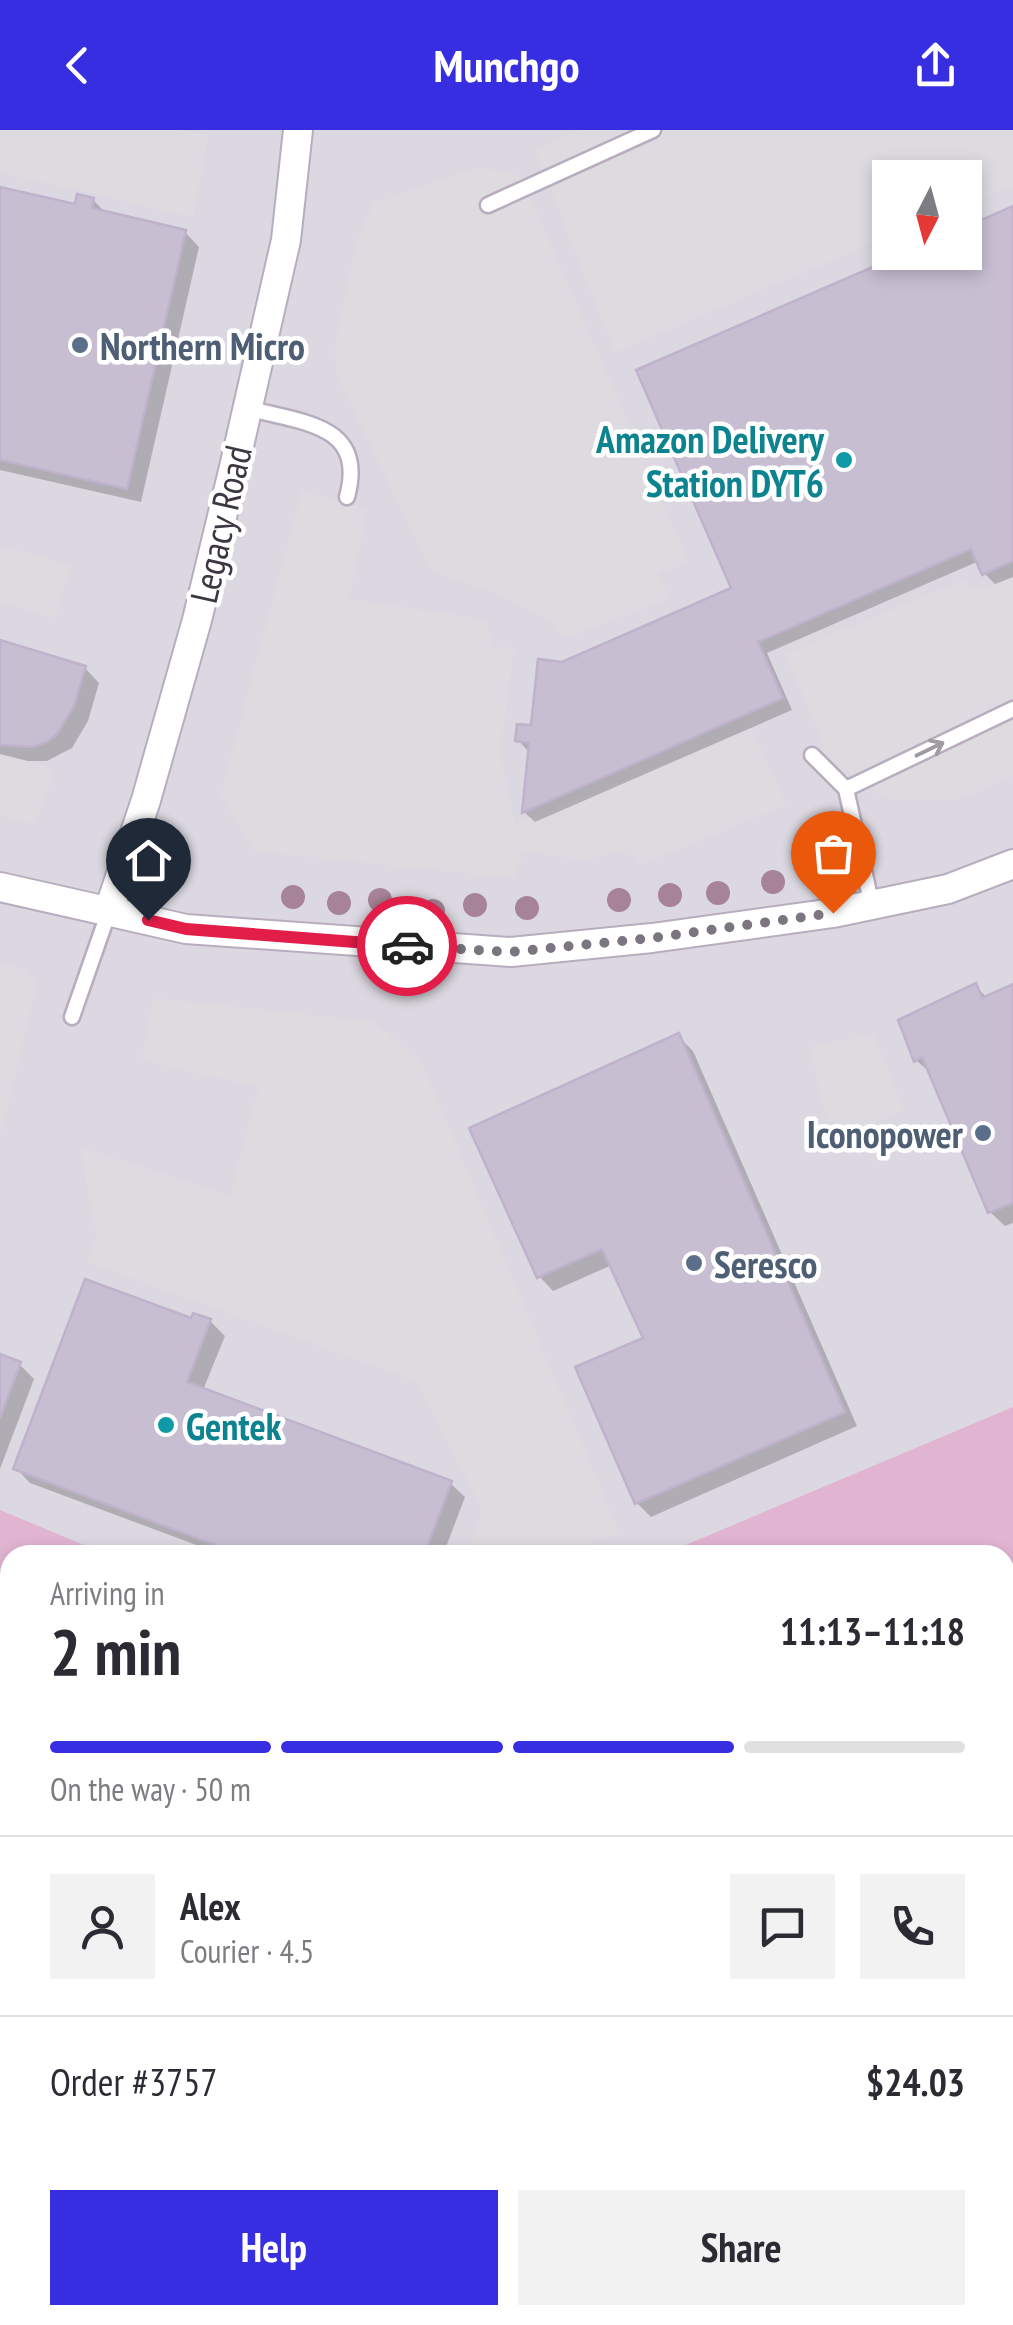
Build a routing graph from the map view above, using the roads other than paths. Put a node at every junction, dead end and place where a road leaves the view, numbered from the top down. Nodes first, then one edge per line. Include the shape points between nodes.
1 (298, 130) edge
2 (653, 130) edge
3 (488, 205) dead end
4 (248, 408) junction
5 (347, 497) dead end
6 (1013, 709) edge
7 (812, 756) dead end
8 (846, 790) junction
9 (1013, 864) edge
10 (0, 886) edge
11 (872, 906) junction
12 (109, 910) junction
13 (72, 1017) dead end

1 - 4 street, Legacy Road via 286,240
2 - 3 lane
4 - 5 lane via 340,438 351,458
4 - 12 street, Legacy Road via 197,620
8 -> 6 lane
7 - 8 lane
8 - 11 lane
9 - 11 street via 948,889
10 - 12 street
11 - 12 street via 511,952 186,929
12 - 13 lane

